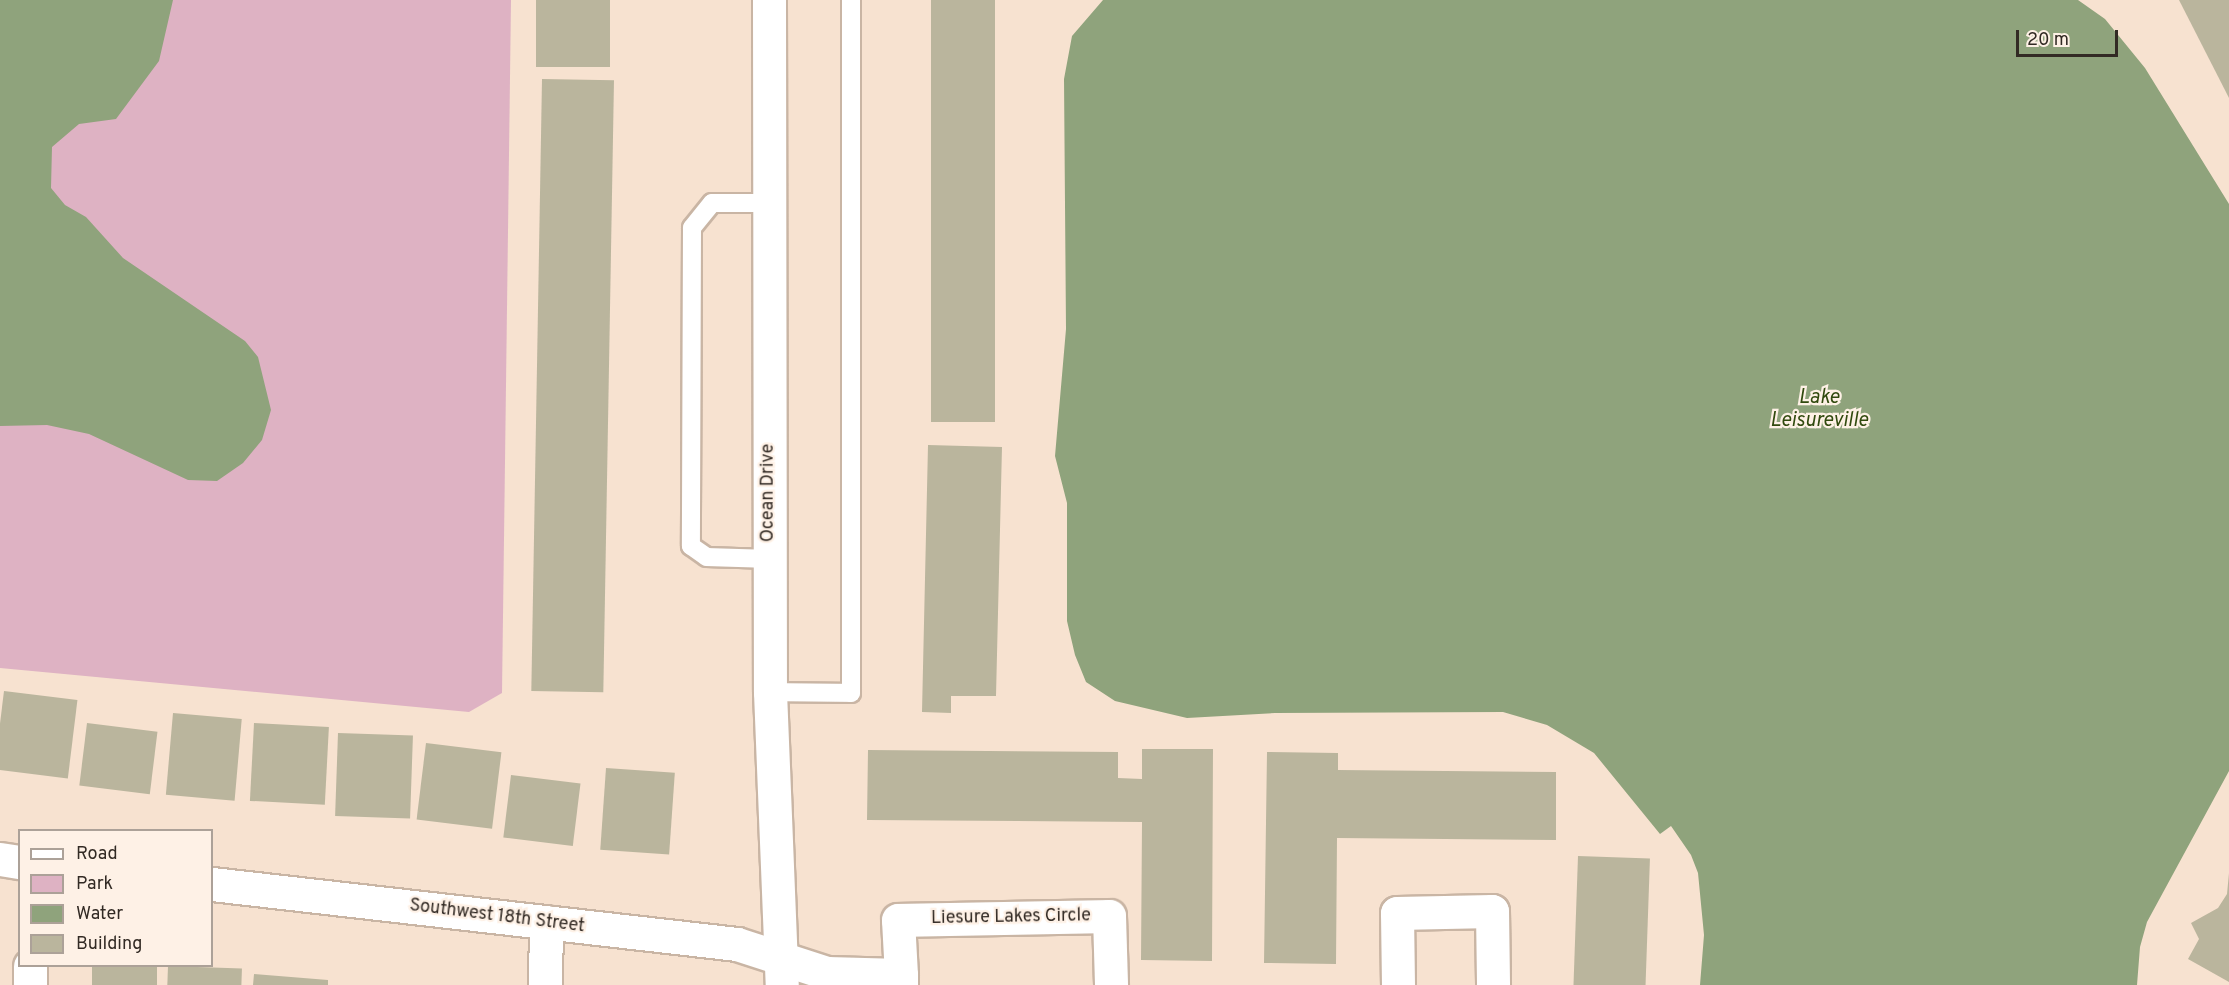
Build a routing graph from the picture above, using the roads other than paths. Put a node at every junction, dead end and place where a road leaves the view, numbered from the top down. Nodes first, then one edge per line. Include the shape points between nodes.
1 (768, 0) edge
2 (851, 0) edge
3 (768, 203) junction
4 (770, 559) junction
5 (770, 692) junction
6 (0, 859) edge
7 (18, 862) edge
8 (213, 884) edge
9 (546, 922) junction
10 (30, 967) edge
11 (781, 972) edge
12 (901, 980) edge
13 (30, 985) edge
14 (545, 985) edge
15 (1111, 985) edge
16 (1398, 985) edge
17 (1493, 985) edge

1 - 3 street, Ocean Drive
2 - 5 lane via 851,693
3 - 4 street, Ocean Drive
3 - 4 lane via 712,203 692,228 691,546 707,557
4 - 5 street, Ocean Drive
5 - 11 street, Ocean Drive
6 - 7 street
8 - 9 street, Southwest 18th Street
9 - 11 street, Southwest 18th Street via 737,944
9 - 14 street
10 - 13 street
11 - 12 street, Liesure Lakes Circle
12 - 15 street, Liesure Lakes Circle via 898,920 1109,916
16 - 17 street via 1397,913 1492,911

